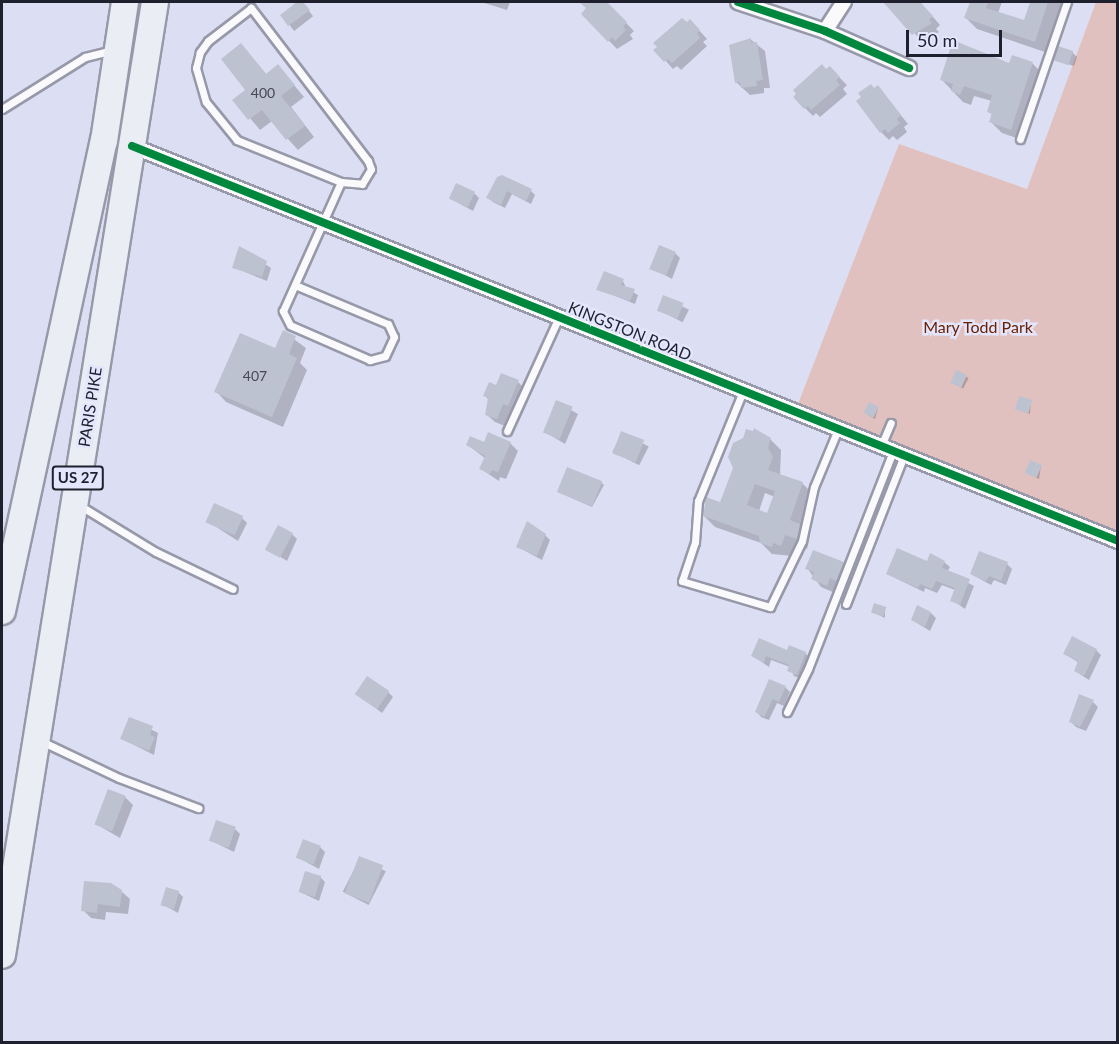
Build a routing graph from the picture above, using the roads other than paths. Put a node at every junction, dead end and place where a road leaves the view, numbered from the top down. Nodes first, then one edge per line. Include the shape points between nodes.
1 (125, 2) edge
2 (154, 2) edge
3 (738, 2) edge
4 (844, 2) edge
5 (1067, 2) edge
6 (825, 31) junction
7 (116, 49) junction
8 (909, 68) dead end
9 (2, 109) edge
10 (1020, 139) dead end
11 (104, 141) junction
12 (132, 146) junction
13 (341, 182) junction
14 (325, 223) junction
15 (296, 285) junction
16 (558, 317) junction
17 (743, 391) junction
18 (891, 423) dead end
19 (838, 429) junction
20 (507, 431) dead end
21 (893, 451) junction
22 (74, 502) junction
23 (1118, 541) edge
24 (233, 589) dead end
25 (846, 604) dead end
26 (2, 611) edge
27 (787, 712) dead end
28 (36, 739) junction
29 (198, 808) dead end
30 (2, 955) edge

1 - 7 highway, US 27
2 - 12 highway, PARIS PIKE / US 27
3 - 6 street
4 - 6 street
5 - 10 lane
6 - 8 street
7 - 9 lane via 86,57
7 - 11 highway, US 27
11 - 12 highway
11 - 26 highway, US 27
12 - 14 street, KINGSTON ROAD
12 - 22 highway, PARIS PIKE / US 27
13 - 13 lane via 362,184 368,178 368,161 251,8 208,41 200,52 196,68 206,102 237,140
13 - 14 lane
14 - 15 lane
14 - 16 street, KINGSTON ROAD
15 - 15 lane via 283,311 290,325 370,360 385,356 394,337 388,324
16 - 17 street, KINGSTON ROAD
16 - 20 lane
17 - 19 street, KINGSTON ROAD
17 - 19 lane via 698,501 695,542 682,581 770,607 802,541 814,487
18 - 21 lane
19 - 21 street, KINGSTON ROAD
21 - 23 street, KINGSTON ROAD
21 - 25 lane
21 - 27 lane via 808,669
22 - 24 lane via 156,552
22 - 28 highway, PARIS PIKE / US 27
28 - 29 lane
28 - 30 highway, PARIS PIKE / US 27

